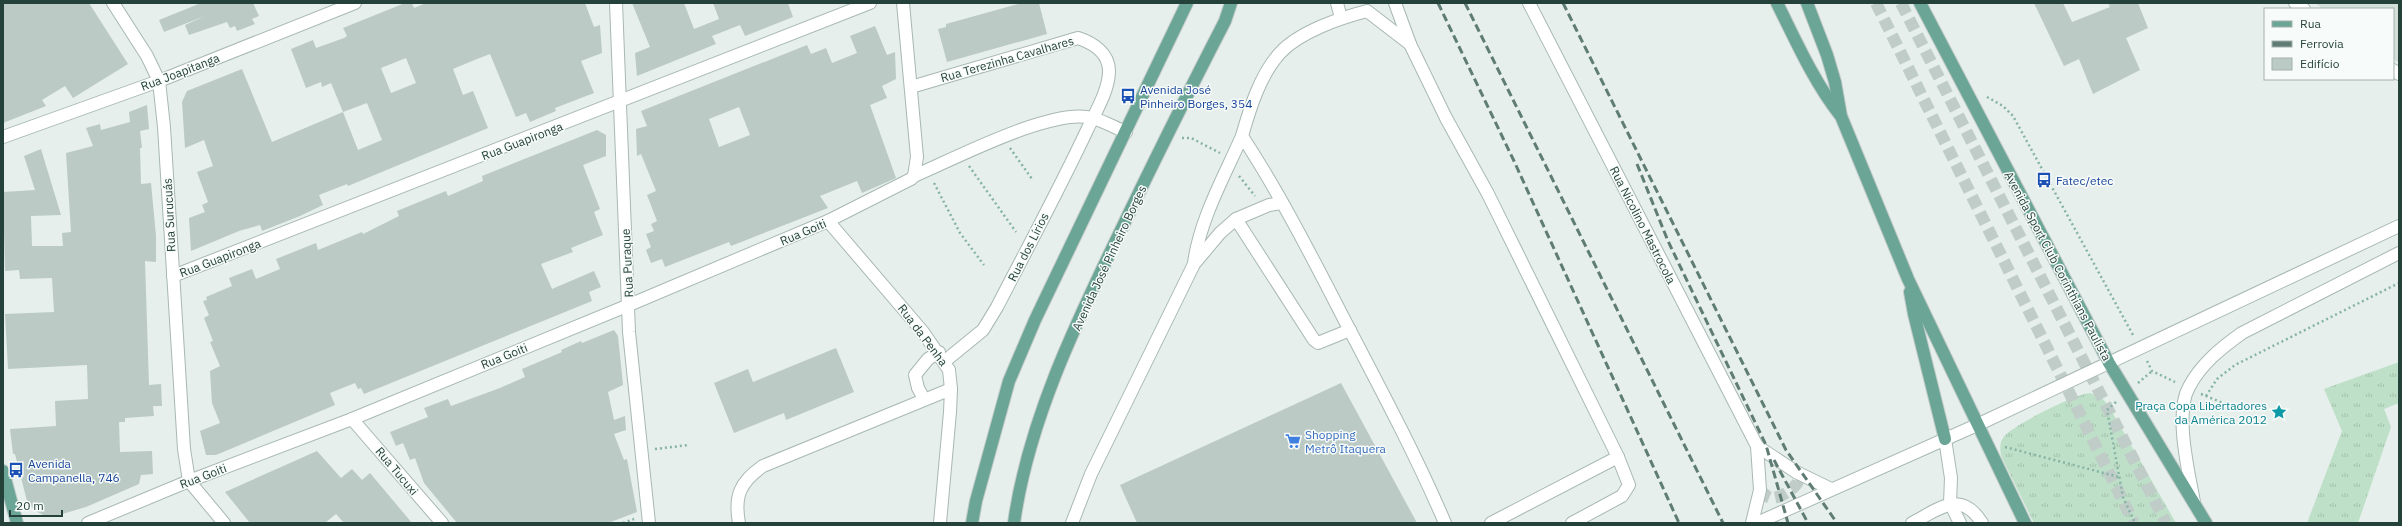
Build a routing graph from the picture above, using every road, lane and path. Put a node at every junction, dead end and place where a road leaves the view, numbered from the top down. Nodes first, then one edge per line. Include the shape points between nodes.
1 (113, 3) edge
2 (355, 3) edge
3 (616, 3) edge
4 (870, 3) edge
5 (903, 3) edge
6 (1187, 3) edge
7 (1231, 3) edge
8 (1236, 3) edge
9 (1337, 3) edge
10 (1395, 3) edge
11 (1529, 3) edge
12 (1777, 3) edge
13 (1807, 3) edge
14 (1920, 3) edge
15 (1366, 7) edge
16 (1341, 18) junction
17 (1225, 21) junction
18 (1410, 44) junction
19 (159, 81) junction
20 (911, 87) junction
21 (1984, 96) dead end
22 (619, 103) junction
23 (1840, 116) junction
24 (1092, 118) junction
25 (1126, 132) junction
26 (1242, 136) junction
27 (3, 137) edge
28 (1004, 138) junction
29 (962, 155) junction
30 (928, 170) junction
31 (914, 176) junction
32 (1032, 179) dead end
33 (1281, 203) junction
34 (1236, 219) junction
35 (828, 221) junction
36 (2399, 226) edge
37 (1016, 232) dead end
38 (2399, 253) edge
39 (1194, 264) junction
40 (984, 265) dead end
41 (173, 276) junction
42 (1908, 279) junction
43 (2399, 283) edge
44 (629, 305) junction
45 (2124, 317) dead end
46 (1350, 330) junction
47 (942, 357) junction
48 (2109, 363) junction
49 (951, 389) junction
50 (2206, 396) dead end
51 (924, 399) junction
52 (2107, 410) dead end
53 (352, 418) junction
54 (1977, 425) junction
55 (1945, 439) junction
56 (1985, 442) junction
57 (689, 445) dead end
58 (1757, 446) junction
59 (640, 451) junction
60 (1618, 457) junction
61 (3, 471) edge
62 (2119, 477) junction
63 (189, 481) junction
64 (1831, 489) junction
65 (2194, 502) junction
66 (1950, 503) junction
67 (1497, 522) edge
68 (17, 523) edge
69 (88, 523) edge
70 (224, 523) edge
71 (442, 523) edge
72 (649, 523) edge
73 (739, 523) edge
74 (940, 523) edge
75 (972, 523) edge
76 (1014, 523) edge
77 (1072, 523) edge
78 (1445, 523) edge
79 (1572, 523) edge
80 (1752, 523) edge
81 (1757, 523) edge
82 (1912, 523) edge
83 (1960, 523) edge
84 (1982, 523) edge
85 (2025, 523) edge
86 (2135, 523) edge
87 (2206, 523) edge

1 - 19 street, Rua Surucuás via 147,56
2 - 19 street, Rua Joapitanga
3 - 22 street, Rua Puraque
4 - 22 street, Rua Guapironga
5 - 20 street
6 - 25 main road
7 - 17 main road, Avenida José Pinheiro Borges
8 - 17 street
9 - 16 street
10 - 18 street
11 - 58 street, Rua Nicolino Mastrocola
12 - 23 main road via 1812,70
13 - 23 main road via 1835,82
14 - 48 main road, Avenida Sport Club Corinthians Paulista
15 - 16 street
15 - 18 street
16 - 26 street via 1305,35 1280,52 1266,72
17 - 76 main road, Avenida José Pinheiro Borges via 1097,279 1048,391 1017,497
18 - 60 street via 1446,118 1488,194
19 - 27 street, Rua Joapitanga
19 - 41 street, Rua Surucuás
20 - 24 street, Rua Terezinha Cavalhares via 1078,38 1097,46 1105,56 1109,70 1106,87
20 - 31 street via 917,157
21 - 45 path via 2003,106 2013,116
22 - 41 street, Rua Guapironga
22 - 44 street, Rua Puraque
23 - 42 main road
24 - 25 street
24 - 28 street, Rua Goiti via 1062,117
24 - 47 street, Rua dos Lírios via 983,330
25 - 75 main road via 1035,320 1009,381
26 - 33 street via 1266,173
26 - 39 street via 1203,224
28 - 29 street, Rua Goiti
28 - 32 path
29 - 30 street, Rua Goiti
29 - 37 path
30 - 31 street, Rua Goiti
30 - 40 path via 960,233
31 - 35 street, Rua Goiti
33 - 34 street
33 - 46 street
34 - 39 street via 1220,233
34 - 46 street via 1314,340 1318,343 1323,342
35 - 44 street, Rua Goiti
35 - 47 street, Rua da Penha via 887,288
36 - 48 street
38 - 65 street via 2242,333 2219,350 2201,368 2188,388 2184,410 2185,450
39 - 77 street via 1092,474
41 - 63 street, Rua Surucuás via 180,413
42 - 54 main road
42 - 55 main road via 1914,314
43 - 50 path via 2235,365 2217,379
44 - 53 street, Rua Goiti
44 - 59 street, Rua Puraque via 629,332
46 - 78 street via 1419,463
47 - 49 street, Rua da Penha
47 - 51 street, Rua dos Lírios via 921,366 915,374
48 - 54 street
48 - 65 main road, Avenida Sport Club Corinthians Paulista
49 - 51 street
49 - 74 street, Rua da Penha
51 - 73 street via 763,466 751,474 739,493 736,508
52 - 62 path
53 - 63 street, Rua Goiti
53 - 71 street, Rua Tucuxi
54 - 55 street
54 - 56 main road
55 - 64 street
55 - 66 street via 1951,478
56 - 62 path
56 - 85 main road
57 - 59 path
58 - 64 street, Rua Nicolino Mastrocola via 1796,472
58 - 80 street, Rua Nicolino Mastrocola via 1760,490
59 - 72 street, Rua Puraque
60 - 67 street
60 - 79 street via 1629,485 1626,491 1622,496
61 - 68 main road
62 - 86 path via 2123,497
63 - 69 street, Rua Goiti
63 - 70 street
64 - 81 street
65 - 87 main road, Avenida Sport Club Corinthians Paulista
66 - 82 street
66 - 83 street
66 - 84 street via 1967,506

